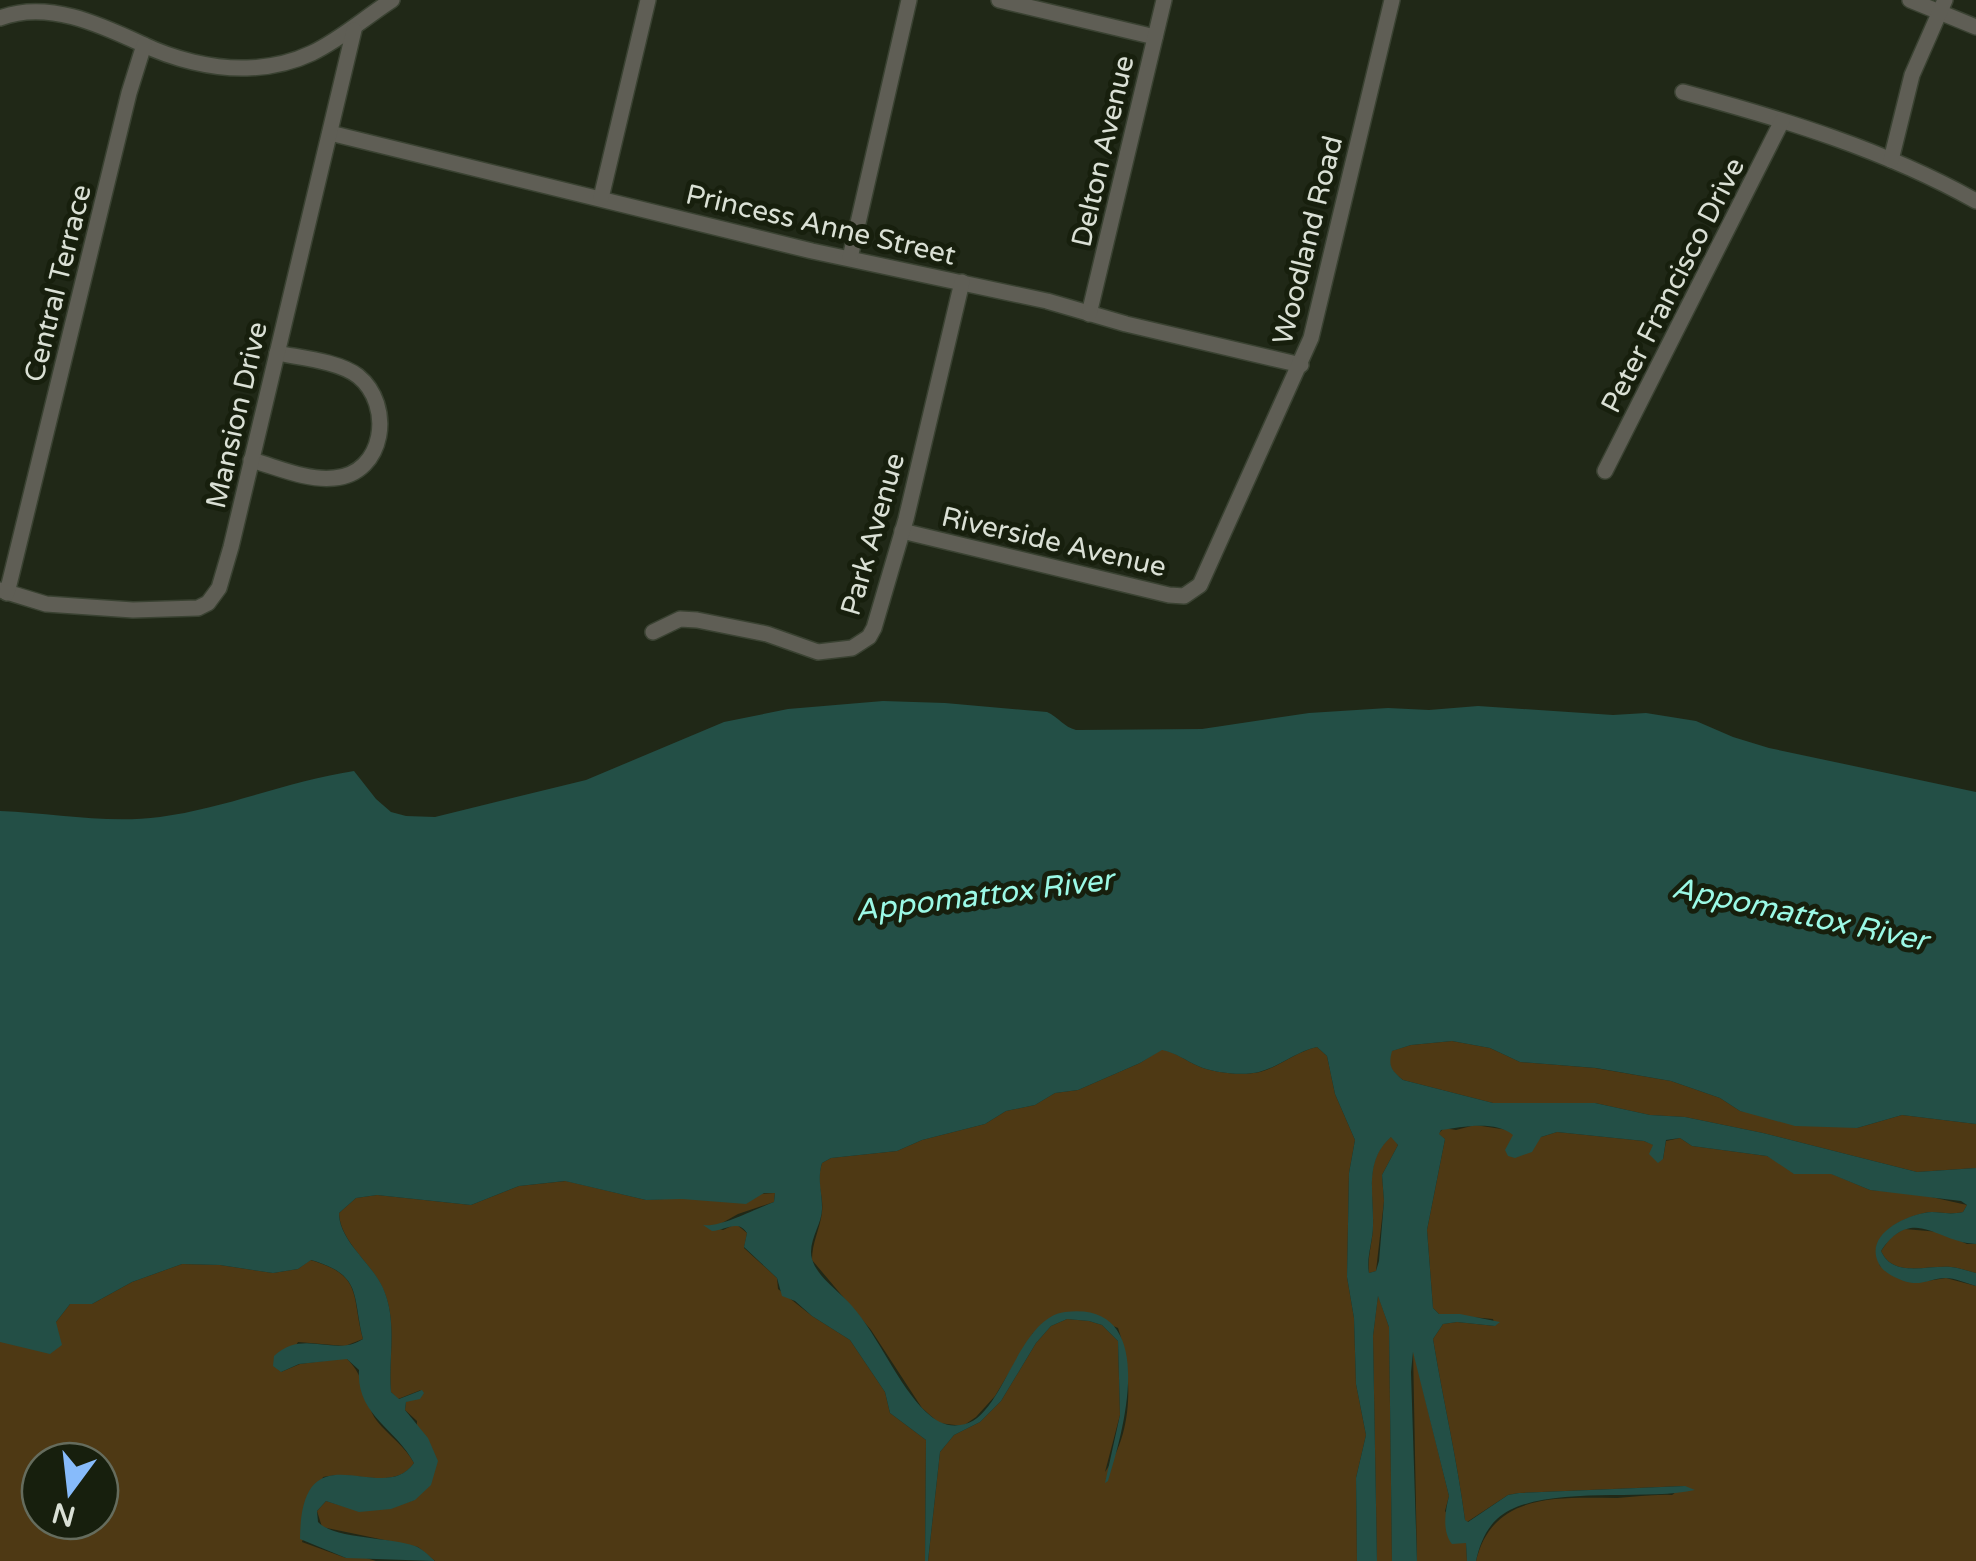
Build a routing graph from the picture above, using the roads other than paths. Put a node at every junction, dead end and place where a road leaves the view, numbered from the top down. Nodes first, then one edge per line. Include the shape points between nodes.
1 (392, 0) edge
2 (648, 0) edge
3 (909, 0) edge
4 (999, 0) edge
5 (1164, 0) edge
6 (1392, 0) edge
7 (1910, 0) edge
8 (1942, 5) edge
9 (4, 9) edge
10 (1976, 27) edge
11 (354, 30) junction
12 (1155, 37) junction
13 (144, 45) junction
14 (1683, 92) dead end
15 (1782, 121) junction
16 (330, 134) junction
17 (1892, 160) junction
18 (601, 198) junction
19 (1976, 201) edge
20 (850, 258) junction
21 (962, 282) junction
22 (1089, 314) junction
23 (276, 352) junction
24 (1301, 365) junction
25 (251, 460) junction
26 (1605, 471) dead end
27 (902, 532) junction
28 (4, 592) edge
29 (1193, 592) joint
30 (653, 632) dead end

1 - 11 street
2 - 18 street
3 - 20 street
4 - 12 street
5 - 12 street, Delton Avenue
6 - 24 street, Woodland Road
7 - 8 street
8 - 10 street
8 - 17 street via 1912,75
9 - 13 street via 57,3
11 - 13 street via 322,50 247,68 196,62
11 - 16 street, Mansion Drive
12 - 22 street, Delton Avenue
13 - 28 street, Central Terrace
14 - 15 street
15 - 17 street
15 - 26 street, Peter Francisco Drive
16 - 18 street, Princess Anne Street
16 - 23 street, Mansion Drive
17 - 19 street
18 - 20 street, Princess Anne Street
20 - 21 street, Princess Anne Street
21 - 22 street, Princess Anne Street
21 - 27 street, Park Avenue
22 - 24 street, Princess Anne Street
23 - 25 street, Mansion Drive
23 - 25 street via 360,377 380,416 378,440 366,464 334,478
24 - 29 street, Woodland Road
25 - 28 street, Mansion Drive via 220,588 208,603 133,610 46,604
27 - 29 street, Riverside Avenue via 1168,595
27 - 30 street, Park Avenue via 874,628 852,648 818,652 697,620 680,619

